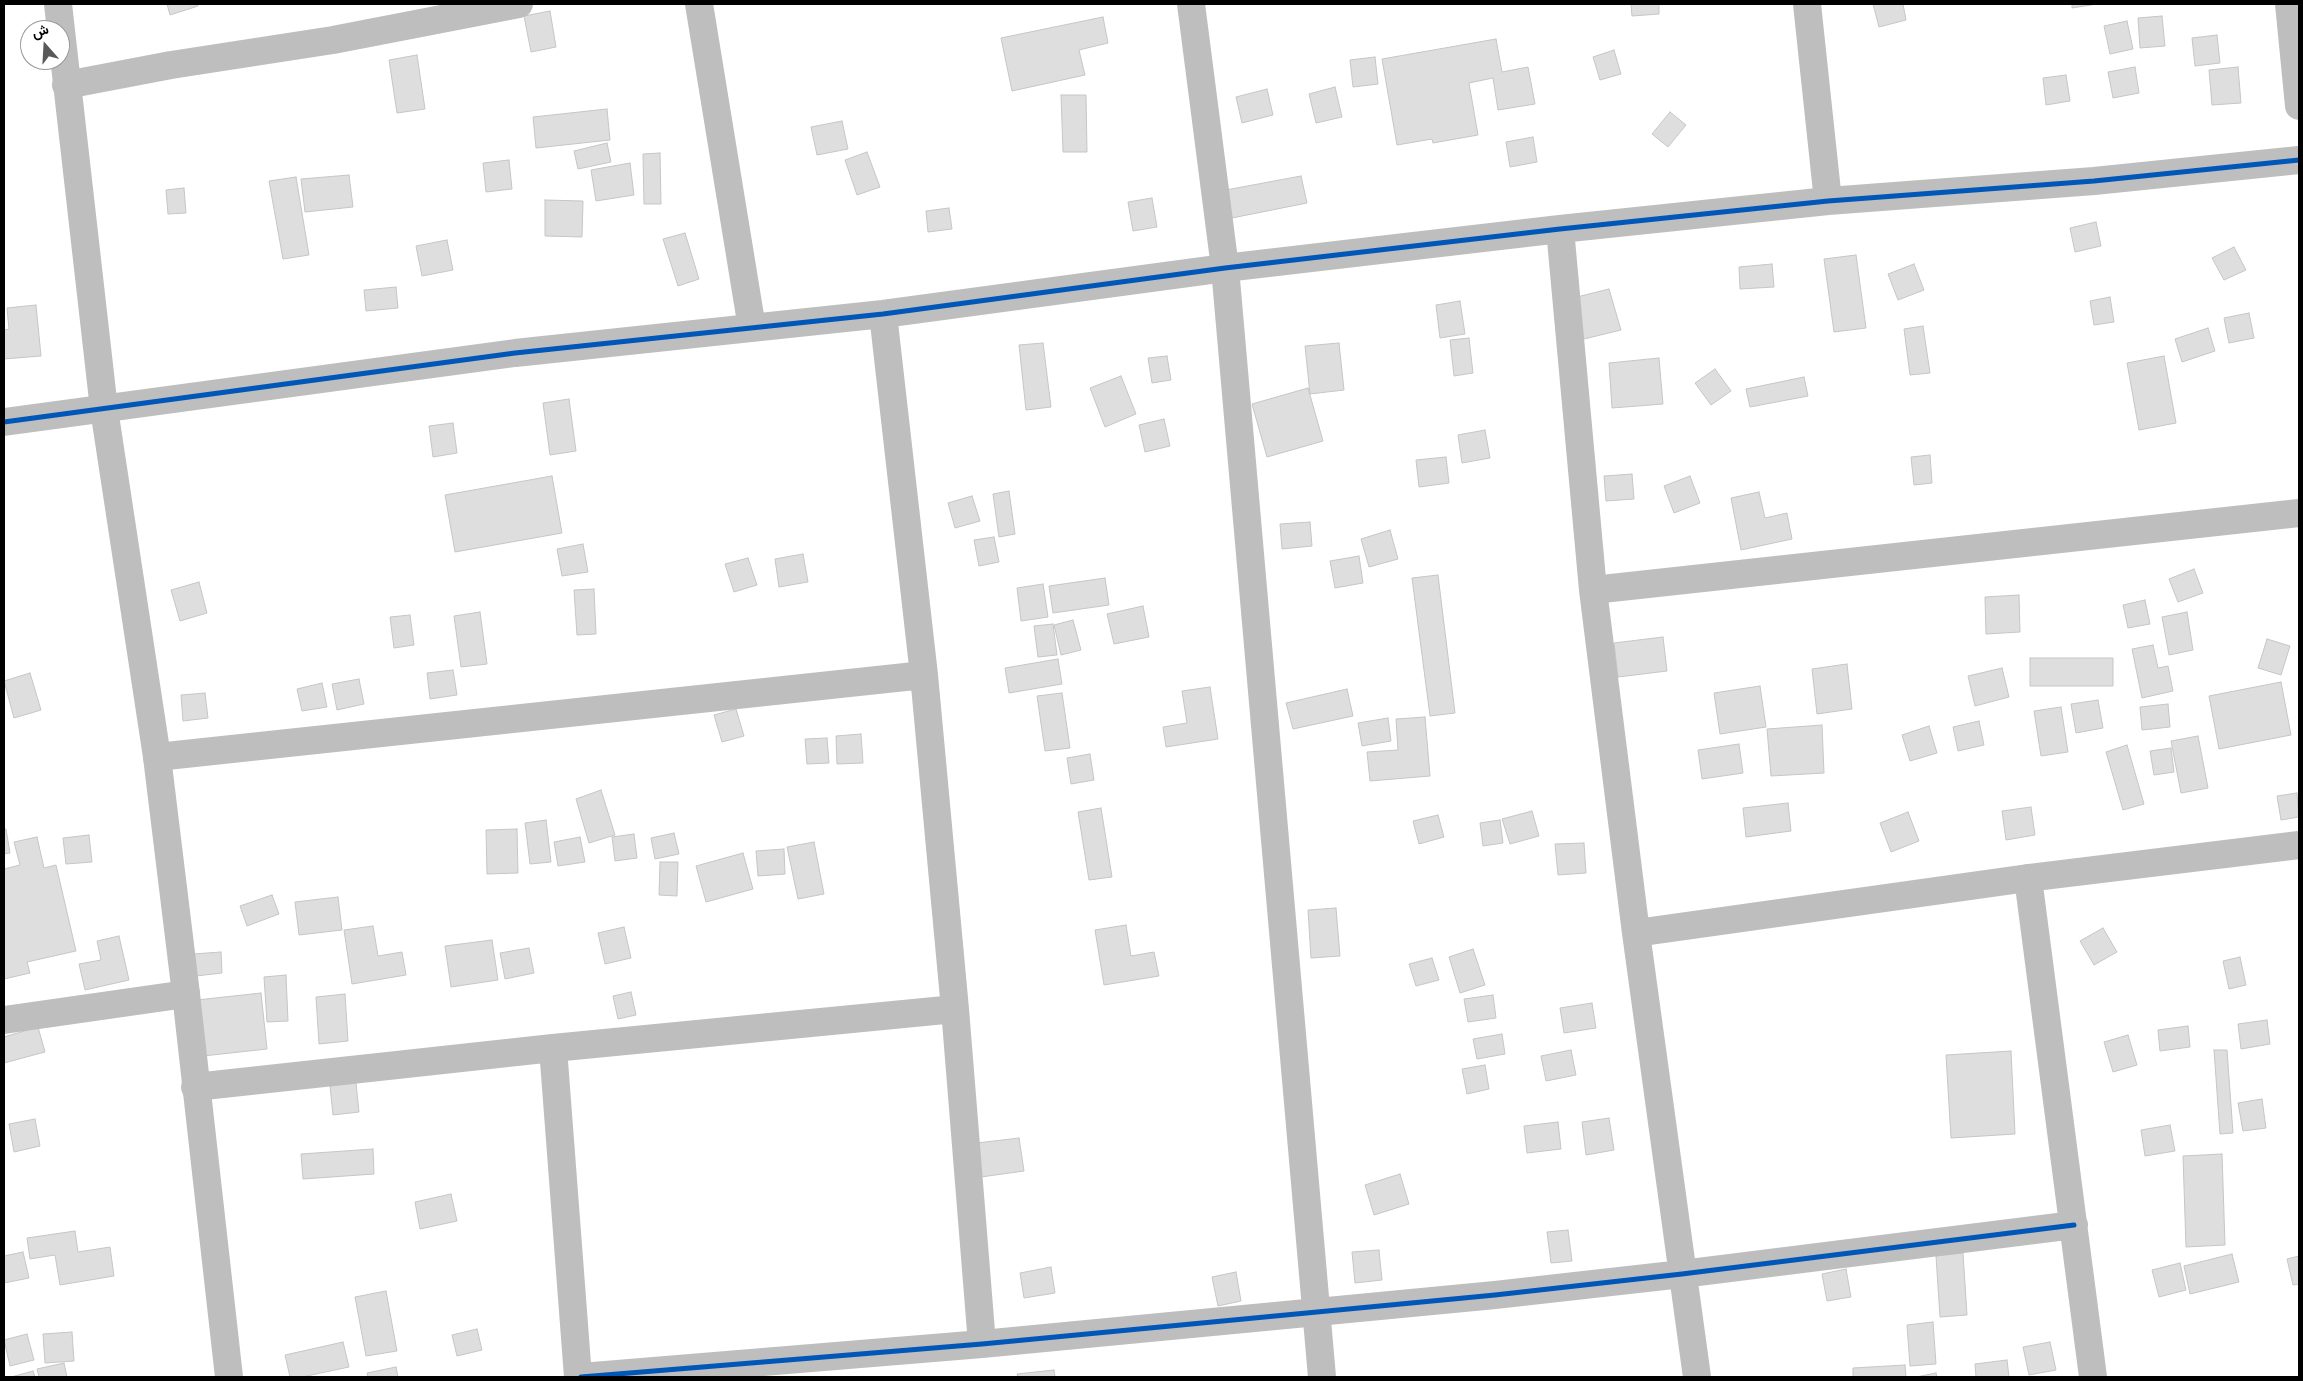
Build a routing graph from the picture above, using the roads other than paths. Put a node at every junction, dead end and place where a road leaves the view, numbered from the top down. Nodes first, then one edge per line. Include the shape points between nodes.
1 (58, 4) edge
2 (519, 4) edge
3 (699, 4) edge
4 (1191, 4) edge
5 (1807, 4) edge
6 (2290, 4) edge
7 (66, 85) junction
8 (2299, 106) edge
9 (2299, 160) edge
10 (1828, 201) junction
11 (1560, 229) junction
12 (1225, 268) junction
13 (882, 314) junction
14 (752, 328) junction
15 (104, 409) junction
16 (4, 422) edge
17 (2299, 513) edge
18 (1593, 590) junction
19 (924, 675) junction
20 (157, 757) junction
21 (2299, 845) edge
22 (2028, 878) junction
23 (1636, 932) junction
24 (186, 994) junction
25 (955, 1009) junction
26 (4, 1020) edge
27 (553, 1048) junction
28 (195, 1087) junction
29 (2074, 1225) junction
30 (1682, 1274) junction
31 (1316, 1313) junction
32 (982, 1344) junction
33 (229, 1377) edge
34 (580, 1377) edge
35 (1322, 1377) edge
36 (1697, 1377) edge
37 (2093, 1377) edge

1 - 7 street
2 - 7 street via 363,35
3 - 14 street
4 - 12 street
5 - 10 street
6 - 8 street
7 - 15 street
9 - 10 street via 2094,181
10 - 11 street
11 - 12 street
11 - 18 street
12 - 13 street
12 - 31 street
13 - 14 street
13 - 19 street
14 - 15 street via 515,353
15 - 16 street
15 - 20 street
17 - 18 street
18 - 23 street
19 - 20 street
19 - 25 street
20 - 24 street
21 - 22 street
22 - 23 street
22 - 29 street
23 - 30 street
24 - 26 street
24 - 28 street
25 - 27 street
25 - 32 street
27 - 28 street
27 - 34 street
28 - 33 street
29 - 30 street
29 - 37 street
30 - 31 street
30 - 36 street
31 - 32 street
31 - 35 street
32 - 34 street

